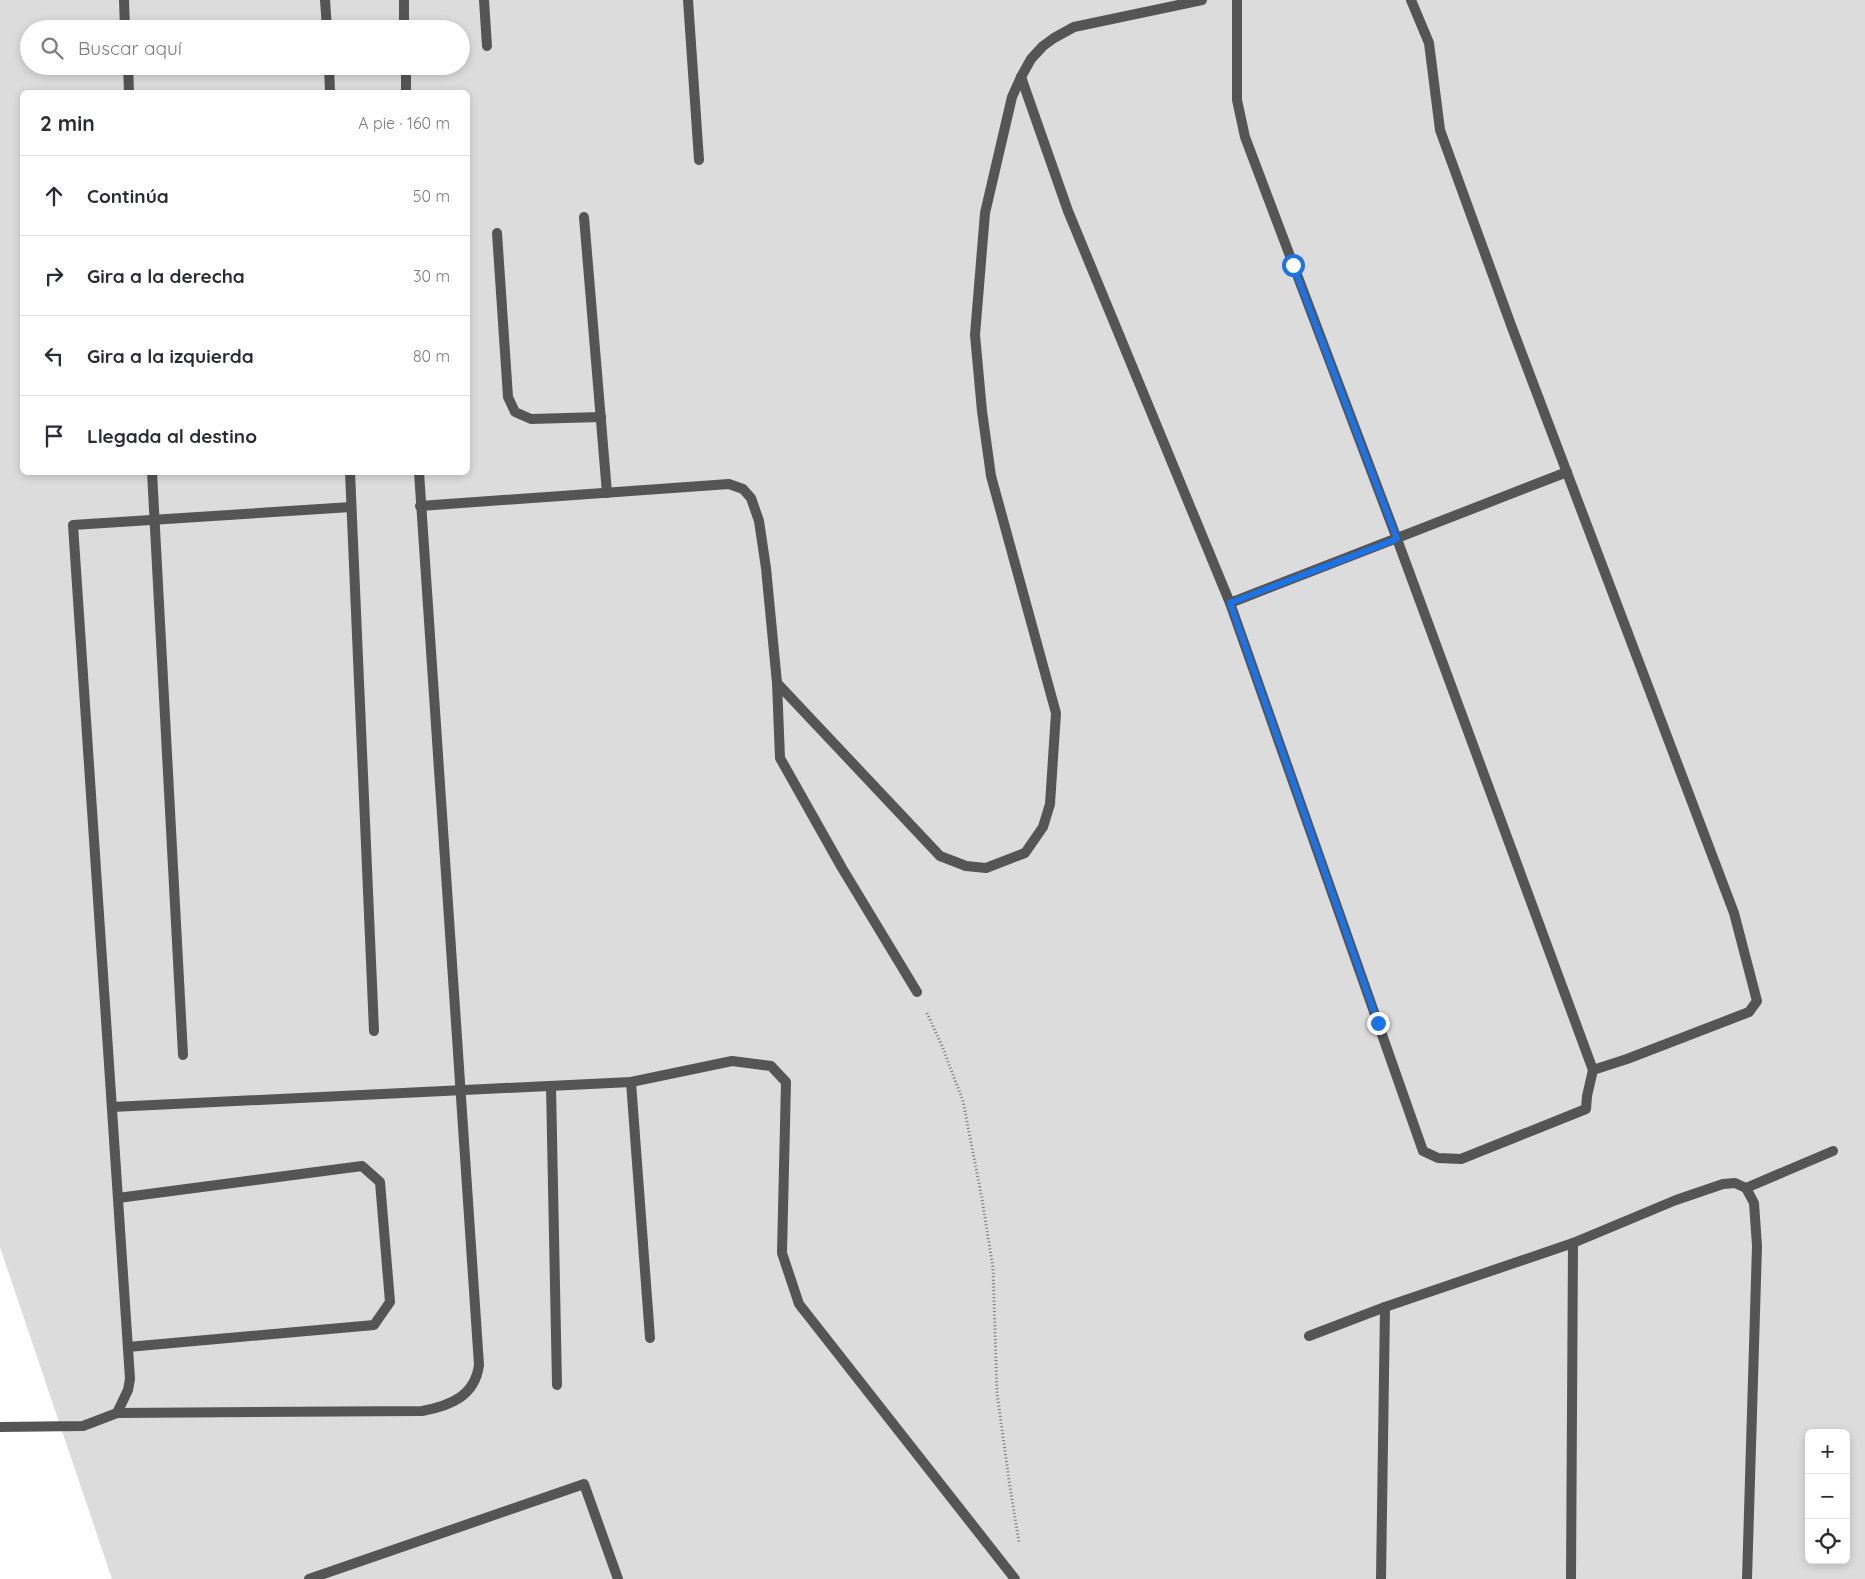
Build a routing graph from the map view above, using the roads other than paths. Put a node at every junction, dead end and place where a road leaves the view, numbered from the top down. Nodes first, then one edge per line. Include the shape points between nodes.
1 (124, 0) edge
2 (325, 0) edge
3 (404, 0) edge
4 (484, 0) edge
5 (688, 0) edge
6 (1202, 0) edge
7 (1237, 0) edge
8 (1411, 0) edge
9 (125, 20) edge
10 (326, 20) edge
11 (404, 20) edge
12 (487, 46) dead end
13 (128, 75) edge
14 (329, 75) edge
15 (406, 75) edge
16 (1021, 76) junction
17 (129, 90) edge
18 (330, 90) edge
19 (406, 90) edge
20 (699, 160) dead end
21 (584, 217) dead end
22 (496, 233) dead end
23 (601, 417) junction
24 (1567, 472) junction
25 (152, 475) edge
26 (350, 475) edge
27 (419, 475) edge
28 (607, 493) junction
29 (420, 506) junction
30 (351, 507) junction
31 (155, 520) junction
32 (1397, 539) junction
33 (1230, 603) junction
34 (777, 683) junction
35 (917, 992) road end
36 (374, 1031) dead end
37 (183, 1055) dead end
38 (1593, 1070) junction
39 (631, 1082) junction
40 (551, 1086) junction
41 (460, 1091) junction
42 (112, 1107) junction
43 (1833, 1151) dead end
44 (1746, 1188) junction
45 (118, 1198) junction
46 (1574, 1243) junction
47 (1386, 1307) junction
48 (1310, 1336) dead end
49 (650, 1338) dead end
50 (128, 1347) junction
51 (557, 1385) dead end
52 (117, 1413) junction
53 (0, 1427) edge
54 (309, 1579) edge
55 (618, 1579) edge
56 (1015, 1579) edge
57 (1381, 1579) edge
58 (1571, 1579) edge
59 (1747, 1579) edge

1 - 9 street
2 - 10 street
3 - 11 street
4 - 12 street
5 - 20 street
6 - 16 street via 1074,28 1042,46
7 - 32 street via 1237,100 1245,137
8 - 24 street via 1429,43 1440,130
13 - 17 street
14 - 18 street
15 - 19 street
16 - 33 street via 1068,211
16 - 34 street via 1012,97 985,213 975,335 991,476 1056,713 1050,804 1043,827 1024,852 986,868 966,866 940,856
21 - 23 street
22 - 23 street via 508,397 515,412 531,419
23 - 28 street
24 - 32 street
24 - 38 street via 1734,913 1757,1001 1748,1012
25 - 31 street
26 - 30 street
27 - 29 street
28 - 29 street
28 - 34 street via 728,484 747,493 759,521
29 - 41 street
30 - 31 street
30 - 36 street
31 - 37 street
31 - 42 street via 73,525
32 - 33 street
32 - 38 street
33 - 38 street via 1423,1151 1438,1158 1461,1159 1586,1109
34 - 35 street via 780,758
39 - 40 street
39 - 49 street
39 - 56 street via 732,1060 771,1066 786,1082 782,1253 798,1304
40 - 41 street
40 - 51 street
41 - 42 street
41 - 52 street via 479,1365 477,1378 469,1390 451,1403 422,1411
42 - 45 street
43 - 44 street
44 - 46 street via 1735,1182 1723,1184
44 - 59 street via 1754,1203 1757,1246
45 - 50 street
45 - 50 street via 362,1166 380,1182 390,1302 374,1325
46 - 47 street
46 - 58 street
47 - 48 street
47 - 57 street
50 - 52 street via 130,1379
52 - 53 street via 82,1426
54 - 55 street via 584,1484

